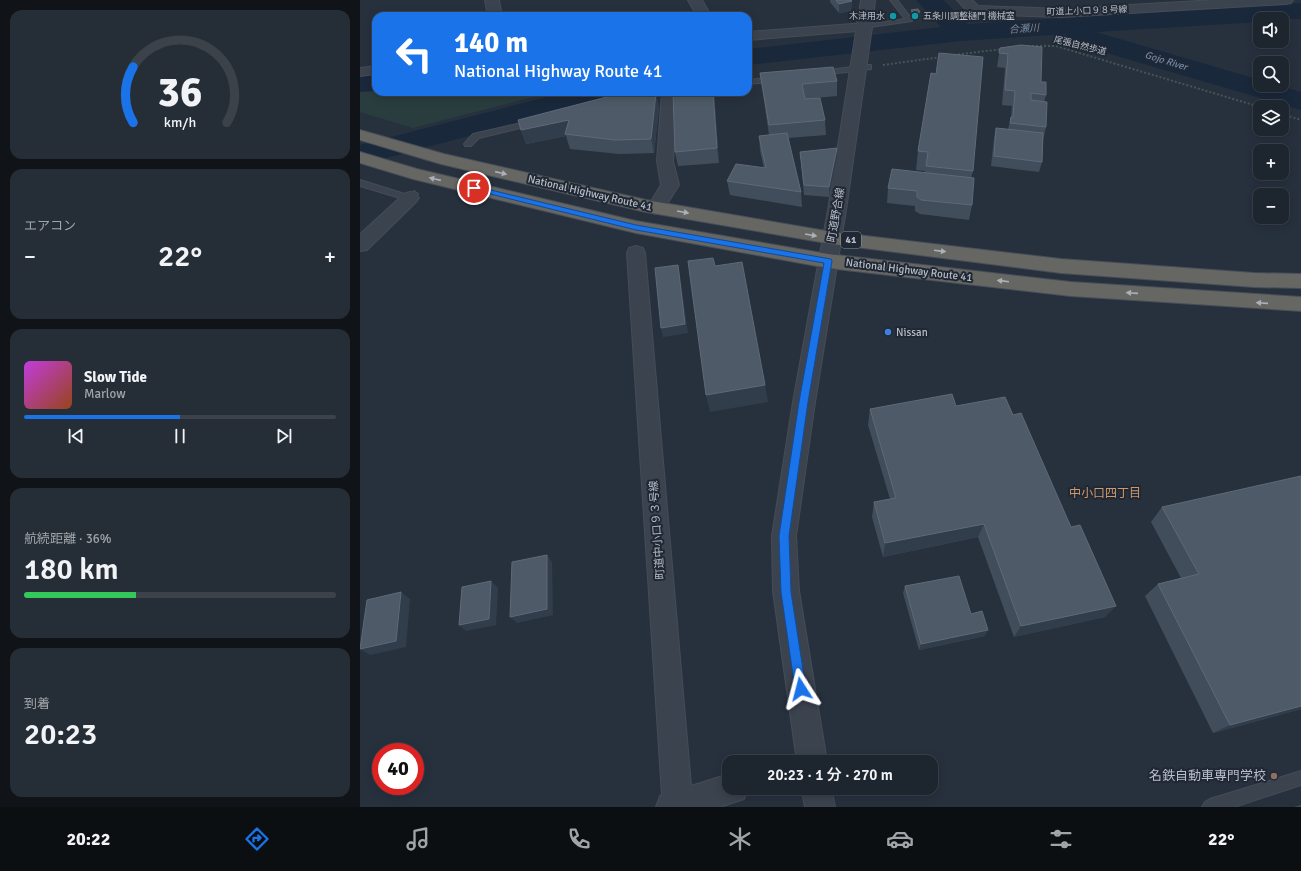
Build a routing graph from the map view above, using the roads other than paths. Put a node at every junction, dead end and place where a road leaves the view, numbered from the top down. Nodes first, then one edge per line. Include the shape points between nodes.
1 (492, 0) edge
2 (695, 0) edge
3 (868, 0) edge
4 (893, 0) edge
5 (964, 0) edge
6 (1286, 0) edge
7 (1060, 7) edge
8 (494, 12) edge
9 (702, 12) edge
10 (865, 28) junction
11 (752, 36) edge
12 (862, 67) junction
13 (372, 70) edge
14 (360, 72) edge
15 (811, 74) edge
16 (788, 77) edge
17 (752, 82) edge
18 (644, 96) edge
19 (670, 96) edge
20 (637, 97) edge
21 (545, 119) edge
22 (360, 134) edge
23 (468, 144) dead end
24 (364, 159) edge
25 (360, 183) edge
26 (412, 196) joint
27 (656, 208) junction
28 (832, 238) junction
29 (360, 245) edge
30 (636, 253) dead end
31 (828, 261) junction
32 (1301, 281) edge
33 (1301, 304) edge
34 (811, 755) edge
35 (1301, 778) edge
36 (722, 791) edge
37 (817, 795) edge
38 (675, 806) edge
39 (820, 807) edge
40 (1210, 807) edge

1 - 8 street
2 - 9 street
3 - 10 street, 町道野合線
4 - 10 lane via 910,20
5 - 7 street, 町道上小口９８号線 via 974,10
6 - 7 street, 町道上小口９８号線
10 - 11 street
10 - 12 street, 町道野合線
12 - 15 lane
12 - 28 street, 町道野合線
13 - 14 street
16 - 17 lane
18 - 20 lane
19 - 27 street via 665,161 670,185
21 - 23 lane via 476,136
22 -> 27 highway, National Highway Route 41 / 41 via 441,159
31 -> 24 highway, National Highway Route 41 / 41 via 636,227 413,174
25 - 26 lane
26 - 29 street
27 -> 28 highway, National Highway Route 41 / 41
28 - 31 street, 町道野合線
28 -> 32 highway, National Highway Route 41 / 41 via 1061,266
30 - 38 street, 町道中小口９３号線
33 -> 31 highway, National Highway Route 41 / 41 via 1071,289
31 - 34 street, 町道野合線 via 787,515 784,554 786,592
35 - 40 lane
36 - 38 street
37 - 39 street

